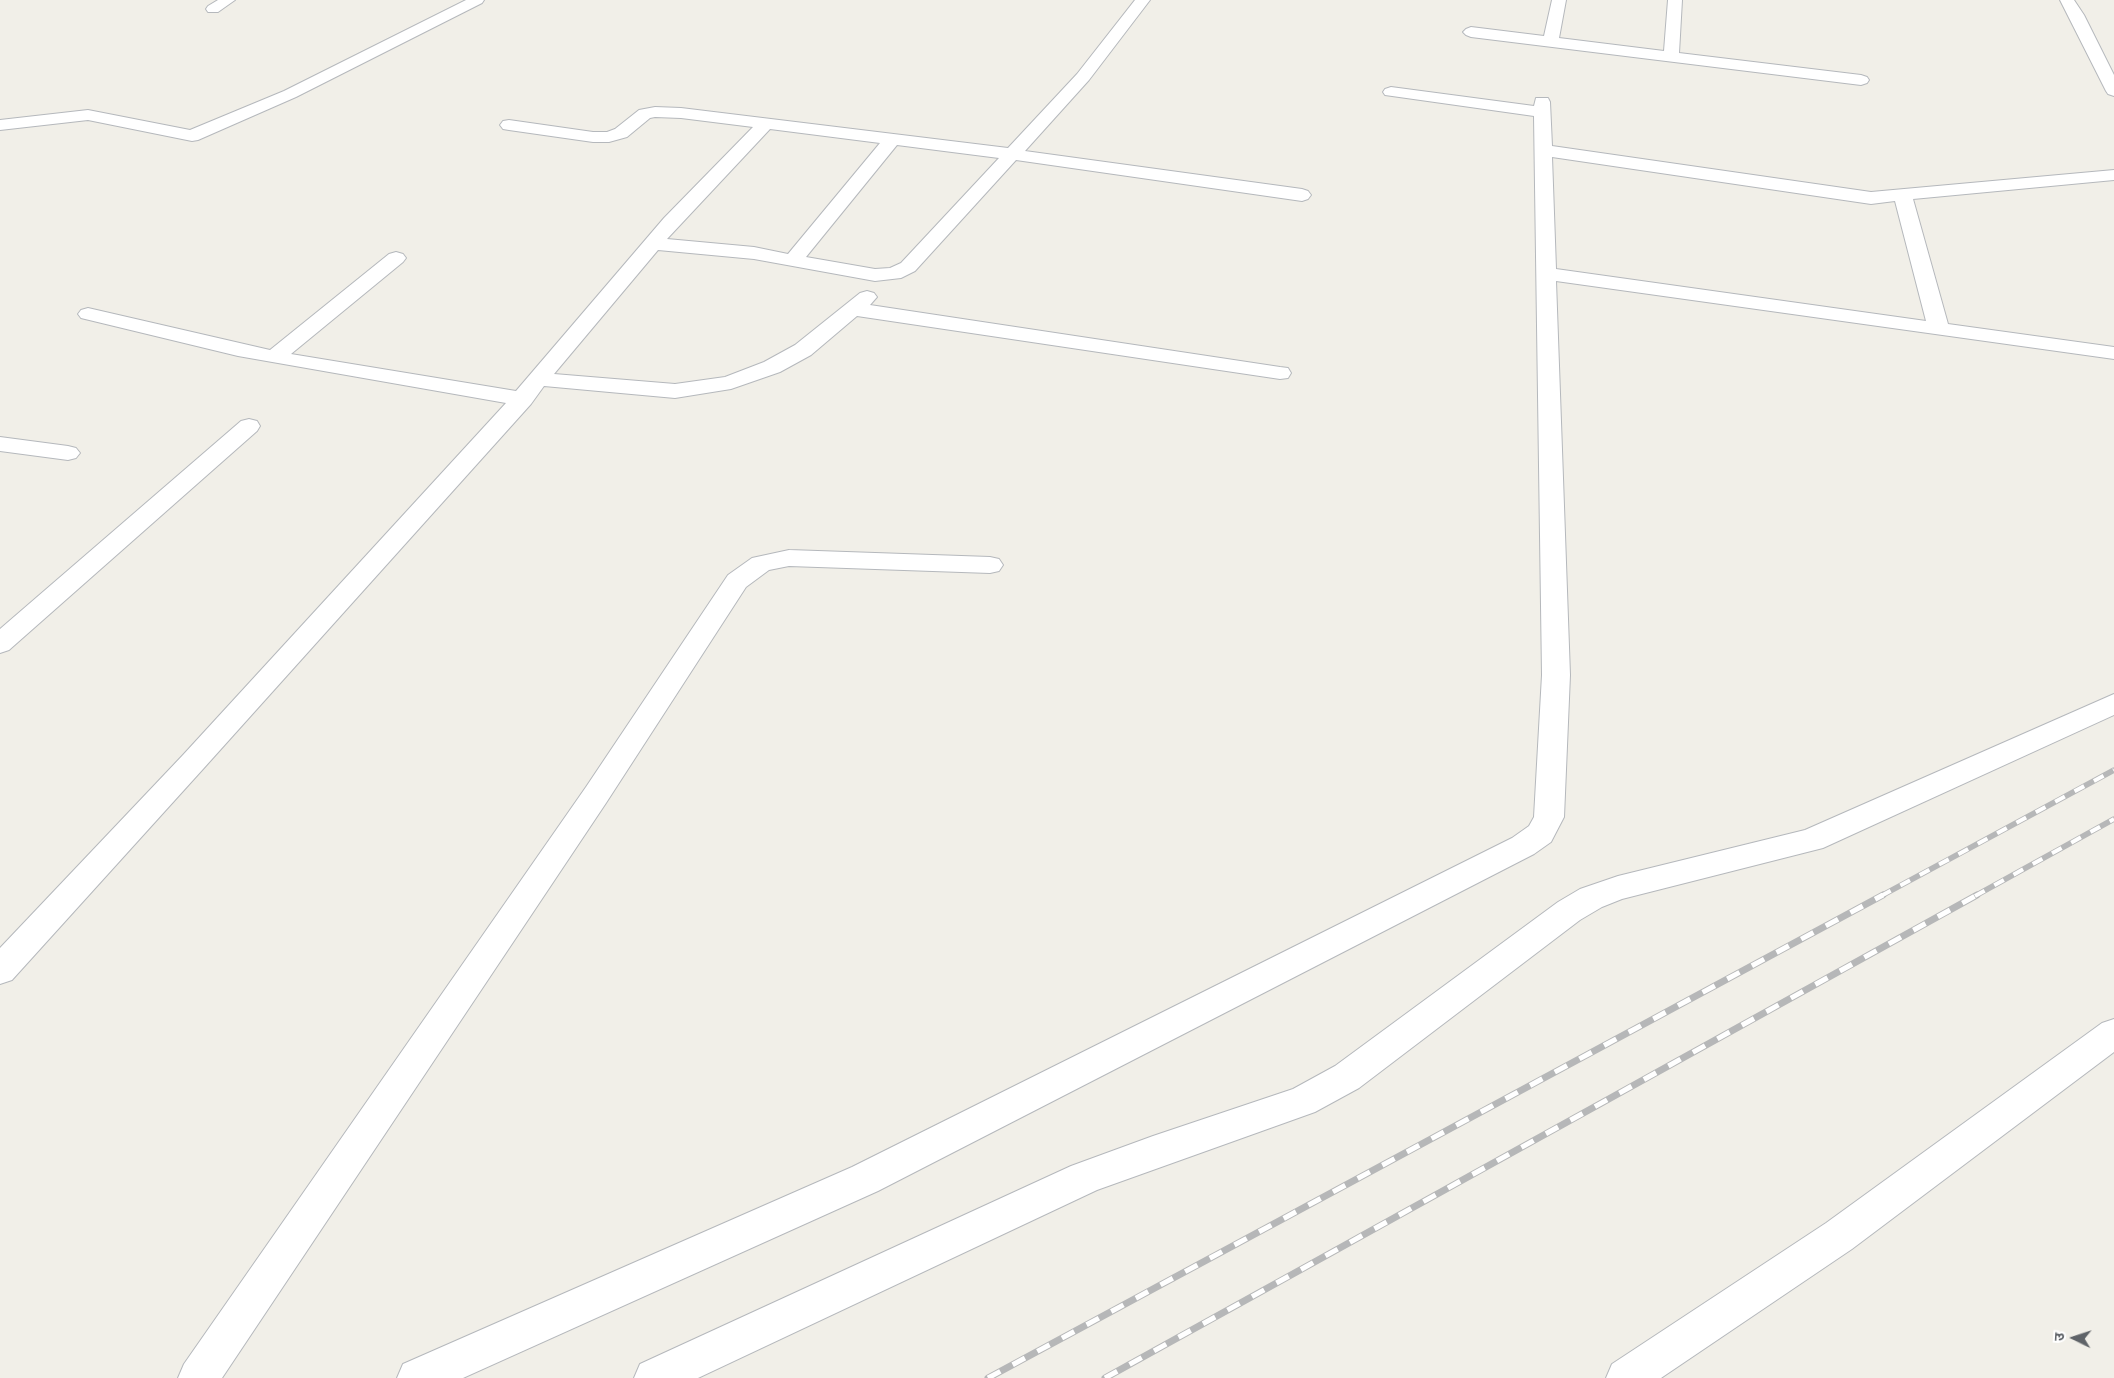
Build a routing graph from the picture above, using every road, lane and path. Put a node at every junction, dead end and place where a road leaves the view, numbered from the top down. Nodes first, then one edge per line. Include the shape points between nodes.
1 (228, 0) edge
2 (477, 0) edge
3 (1143, 0) edge
4 (1559, 0) edge
5 (1675, 0) edge
6 (2067, 0) edge
7 (213, 10) dead end
8 (1471, 32) dead end
9 (1550, 42) junction
10 (1671, 57) junction
11 (1861, 80) dead end
12 (1391, 92) dead end
13 (2114, 92) edge
14 (766, 123) junction
15 (0, 125) edge
16 (510, 125) dead end
17 (893, 139) junction
18 (1543, 150) junction
19 (1011, 154) junction
20 (2114, 176) edge
21 (1302, 195) dead end
22 (1903, 195) junction
23 (654, 244) junction
24 (396, 258) dead end
25 (793, 260) junction
26 (894, 274) junction
27 (1546, 274) junction
28 (854, 309) junction
29 (88, 314) dead end
30 (1939, 329) junction
31 (2114, 354) edge
32 (274, 357) junction
33 (1280, 373) dead end
34 (532, 389) junction
35 (249, 426) dead end
36 (0, 444) edge
37 (68, 453) dead end
38 (990, 565) dead end
39 (0, 644) edge
40 (2114, 704) edge
41 (0, 970) edge
42 (2114, 1032) edge
43 (198, 1378) edge
44 (417, 1378) edge
45 (654, 1378) edge
46 (1626, 1378) edge

1 - 7 street
2 - 15 street via 290,94 192,136 88,115
3 - 19 street via 1083,77
4 - 9 street
5 - 10 street
6 - 13 street
8 - 9 street
9 - 10 street
10 - 11 street
12 - 18 street via 1542,107
14 - 16 street via 655,112 645,114 621,133 609,137
14 - 17 street
14 - 23 street
17 - 19 street
17 - 25 street
18 - 22 street via 1872,198
18 - 27 street
19 - 21 street
19 - 26 street via 908,267
20 - 22 street
22 - 30 street
23 - 25 street
23 - 34 street
24 - 32 street
25 - 26 street via 875,275
26 - 28 street
27 - 30 street
27 - 44 street via 1556,675 1549,817 1540,834 1523,846 865,1179
28 - 33 street
28 - 34 street via 803,350 772,367 731,382 675,391
29 - 32 street
30 - 31 street
32 - 34 street via 336,369
34 - 41 street
35 - 39 street
36 - 37 street
38 - 43 street via 788,558 761,564 738,582
40 - 45 street via 1812,840 1618,888 1591,898 1569,911 1347,1077 1303,1101 1084,1178
42 - 46 street via 1839,1236

